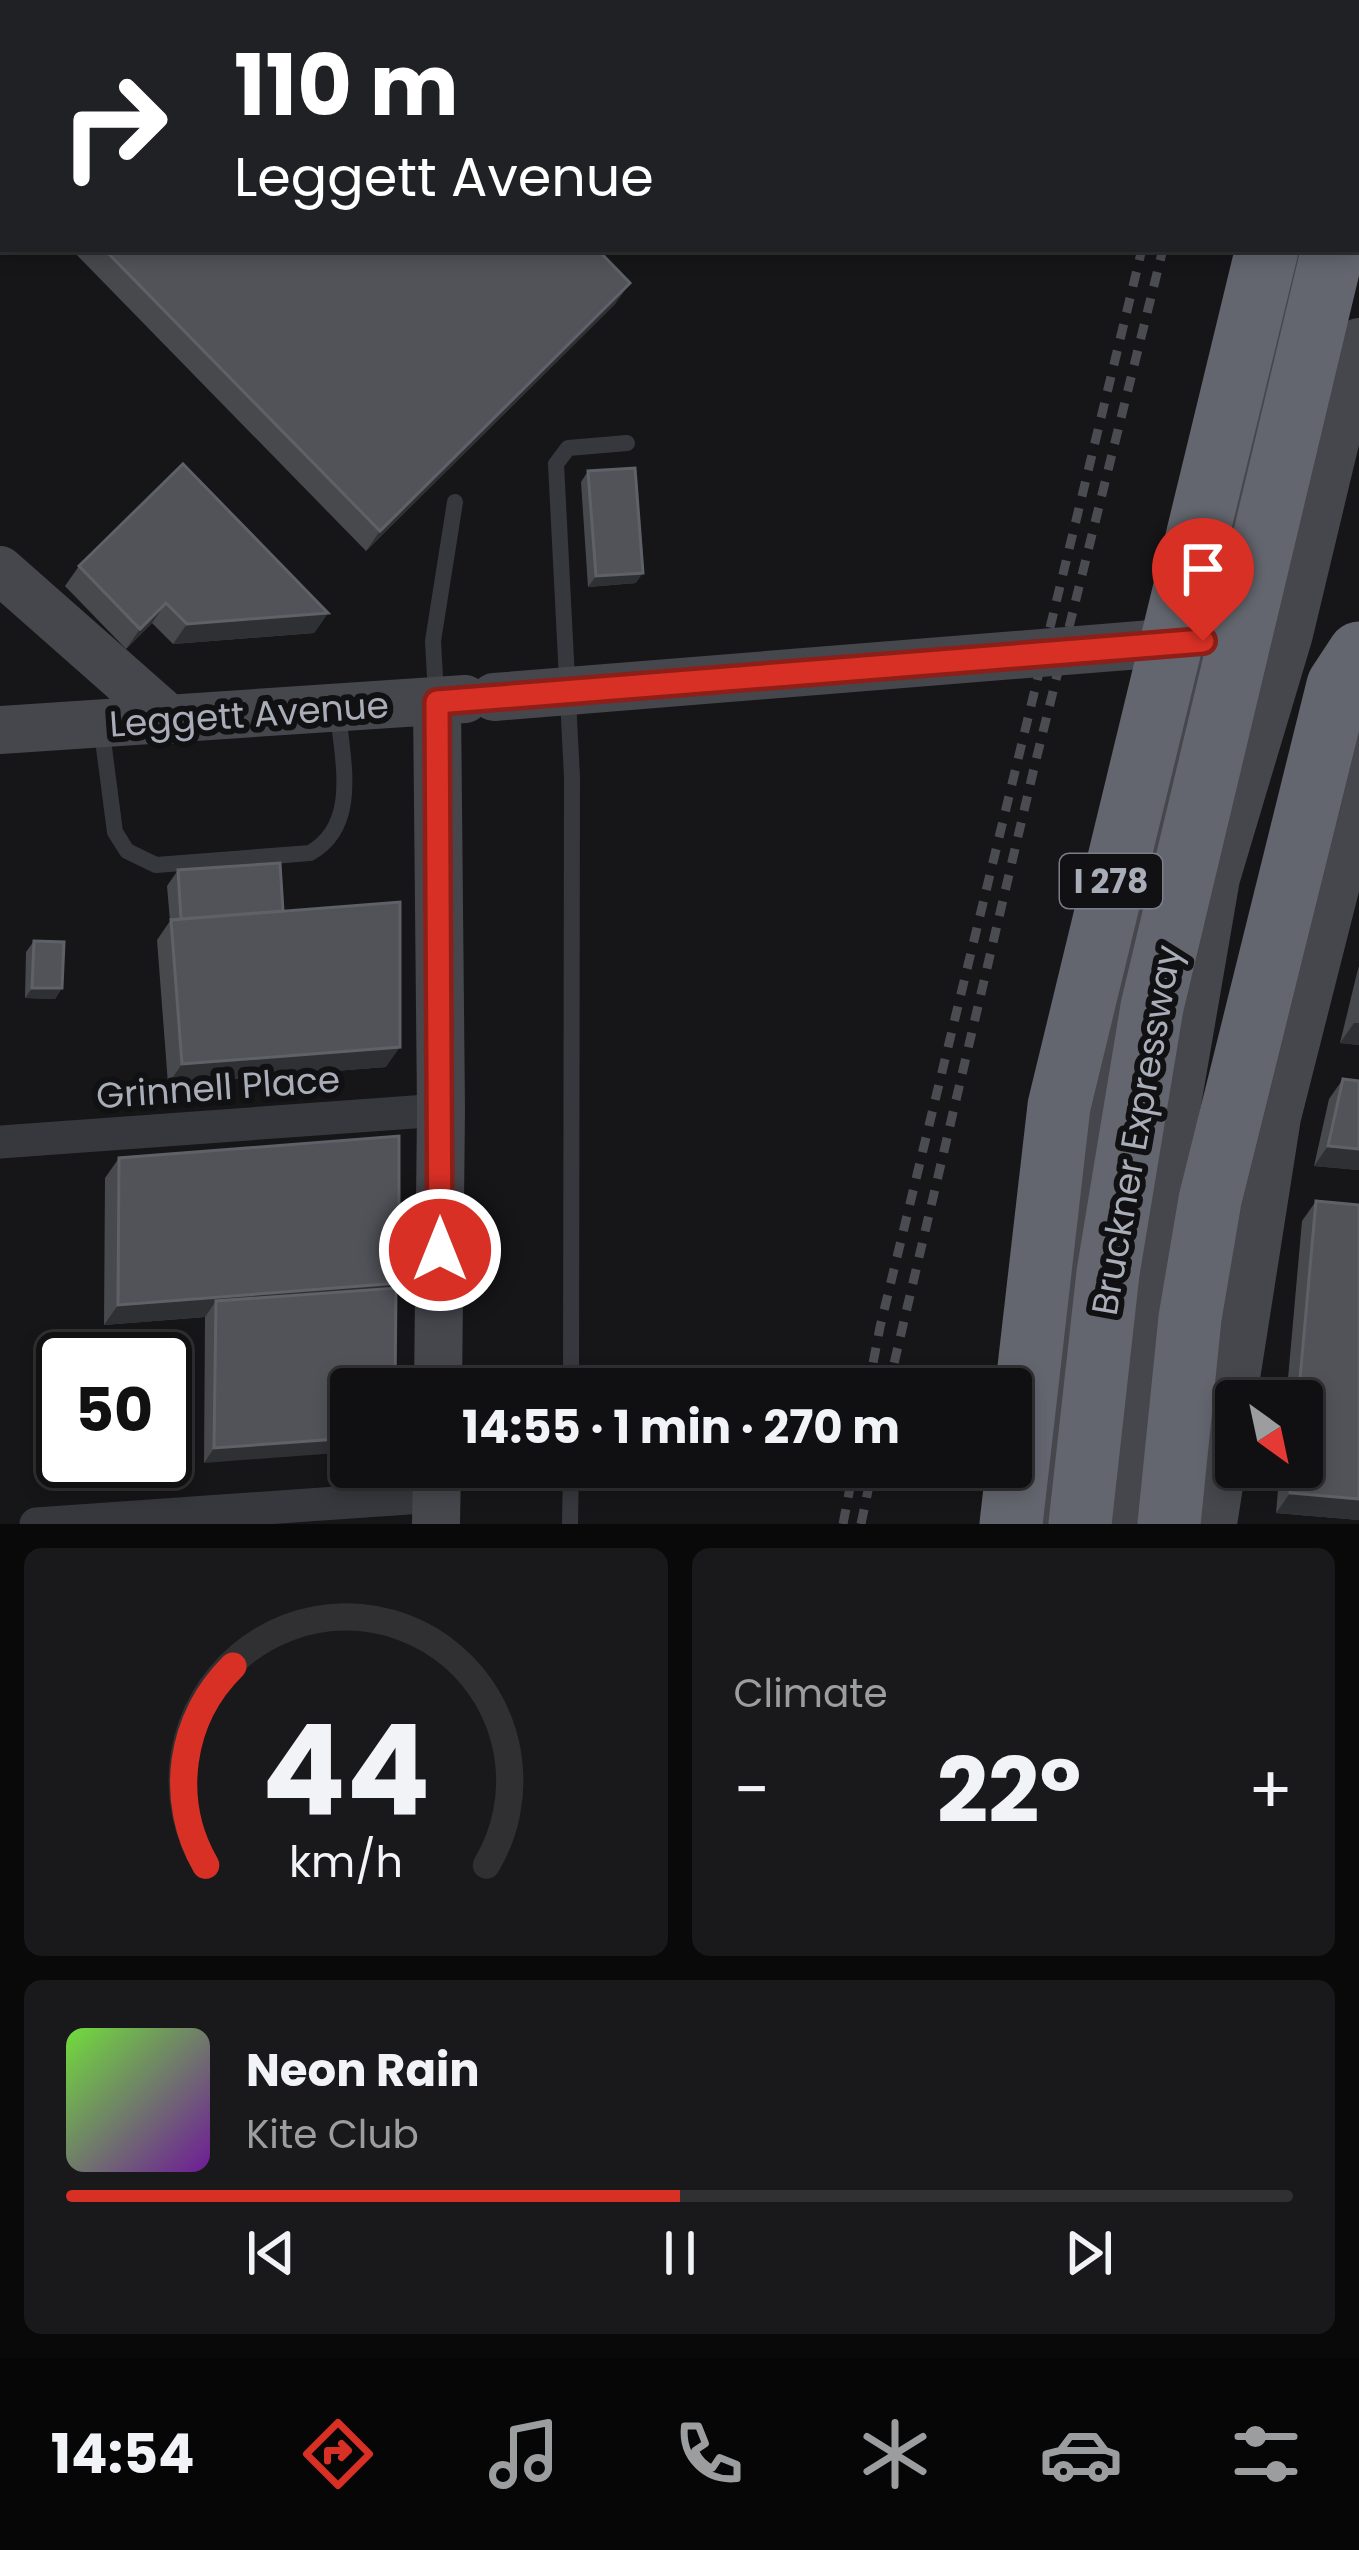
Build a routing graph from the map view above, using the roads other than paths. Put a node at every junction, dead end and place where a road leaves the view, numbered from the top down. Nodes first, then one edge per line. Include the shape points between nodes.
1 (1266, 252) edge
2 (1300, 252) edge
3 (1332, 252) edge
4 (1359, 342) edge
5 (627, 443) dead end
6 (455, 502) dead end
7 (0, 570) edge
8 (1359, 631) edge
9 (1289, 634) junction
10 (1203, 641) junction
11 (1359, 653) edge
12 (437, 702) junction
13 (338, 709) junction
14 (170, 720) junction
15 (101, 724) junction
16 (0, 730) edge
17 (1359, 739) edge
18 (441, 1110) junction
19 (0, 1142) edge
20 (438, 1368) edge
21 (572, 1368) edge
22 (571, 1488) edge
23 (437, 1496) edge
24 (36, 1524) edge
25 (570, 1524) edge
26 (1011, 1524) edge
27 (1044, 1524) edge
28 (1080, 1524) edge
29 (1124, 1524) edge
30 (1169, 1524) edge
31 (1213, 1524) edge

1 - 26 highway, Bruckner Expressway / I 278, bridge via 1059,1106
2 - 10 main road
3 - 28 highway, Bruckner Expressway / I 278, bridge via 1152,1007 1108,1273
4 - 9 main road
5 - 21 lane via 568,448 556,464 572,777
6 - 12 lane via 433,641
7 - 14 main road
8 - 9 main road, Leggett Avenue
9 - 10 main road, Leggett Avenue
9 - 29 main road via 1216,878 1160,1208
10 - 12 main road, Leggett Avenue, bridge
10 - 27 main road via 1101,1092
11 - 30 highway via 1338,685 1210,1200
12 - 13 main road, Leggett Avenue
12 - 18 main road
13 - 14 main road, Leggett Avenue
13 - 15 lane via 345,806 327,843 310,853 156,865 128,851 115,832
14 - 15 main road, Leggett Avenue
15 - 16 main road, Leggett Avenue
17 - 31 main road via 1340,869 1277,1117
18 - 19 street, Grinnell Place
18 - 20 main road
22 - 25 lane
23 - 24 street

